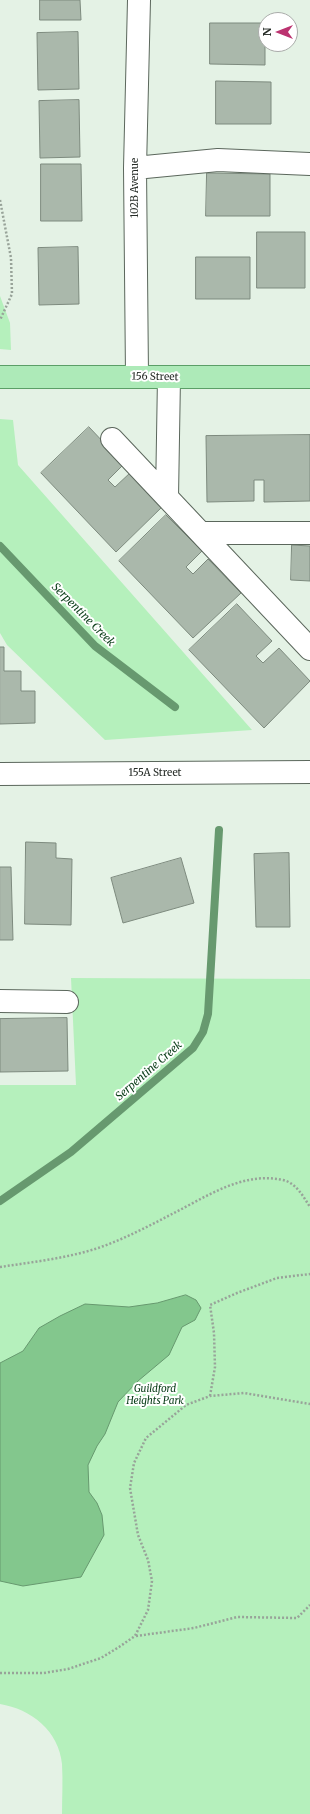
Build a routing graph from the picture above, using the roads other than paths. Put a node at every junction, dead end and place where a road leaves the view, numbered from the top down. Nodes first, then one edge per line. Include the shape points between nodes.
1 (139, 0) edge
2 (310, 164) edge
3 (135, 168) junction
4 (137, 376) junction
5 (0, 377) edge
6 (169, 377) junction
7 (310, 377) edge
8 (112, 439) dead end
9 (167, 497) junction
10 (201, 533) junction
11 (310, 533) edge
12 (310, 649) edge
13 (310, 772) edge
14 (0, 774) edge
15 (0, 1001) edge
16 (66, 1002) dead end

1 - 3 street, 102B Avenue
2 - 3 street via 218,160
3 - 4 street, 102B Avenue
4 - 5 main road, 156 Street
4 - 6 main road, 156 Street
6 - 7 main road, 156 Street
6 - 9 street
8 - 9 street
9 - 10 street
10 - 11 street
10 - 12 street
13 - 14 street, 155A Street
15 - 16 street

